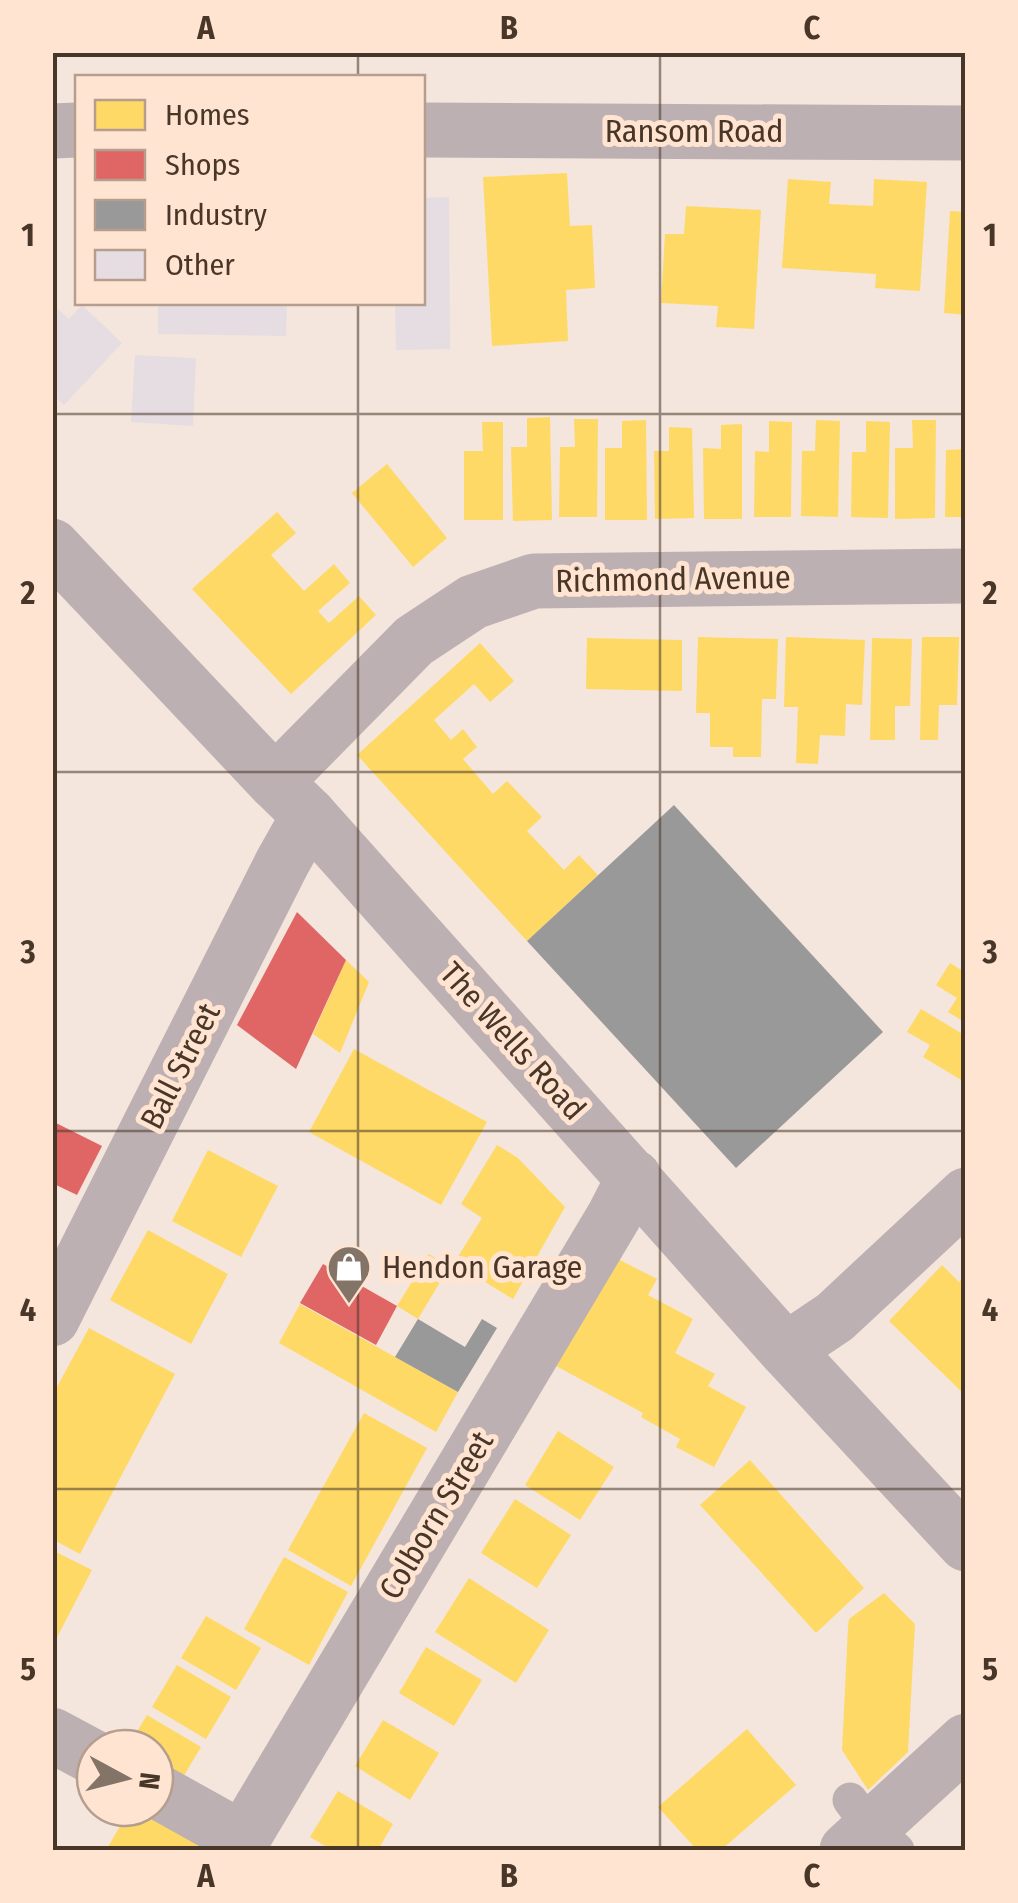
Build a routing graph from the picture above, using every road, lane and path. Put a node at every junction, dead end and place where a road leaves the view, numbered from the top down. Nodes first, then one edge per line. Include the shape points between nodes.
1 (425, 130) edge
2 (966, 132) edge
3 (52, 546) edge
4 (966, 576) edge
5 (292, 799) junction
6 (634, 1178) junction
7 (966, 1195) edge
8 (52, 1319) edge
9 (786, 1350) junction
10 (966, 1544) edge
11 (52, 1735) edge
12 (966, 1741) edge
13 (75, 1747) edge
14 (175, 1803) edge
15 (866, 1832) edge
16 (240, 1844) edge

1 - 2 street, Ransom Road
3 - 5 street, The Wells Road
4 - 5 street, Richmond Avenue via 534,581 474,602 414,641
5 - 6 street, The Wells Road
5 - 8 street, Ball Street via 282,863
6 - 9 street, The Wells Road
6 - 16 street, Colborn Street
7 - 9 street via 836,1317
9 - 10 street, The Wells Road
11 - 13 street
12 - 15 street
14 - 16 street

